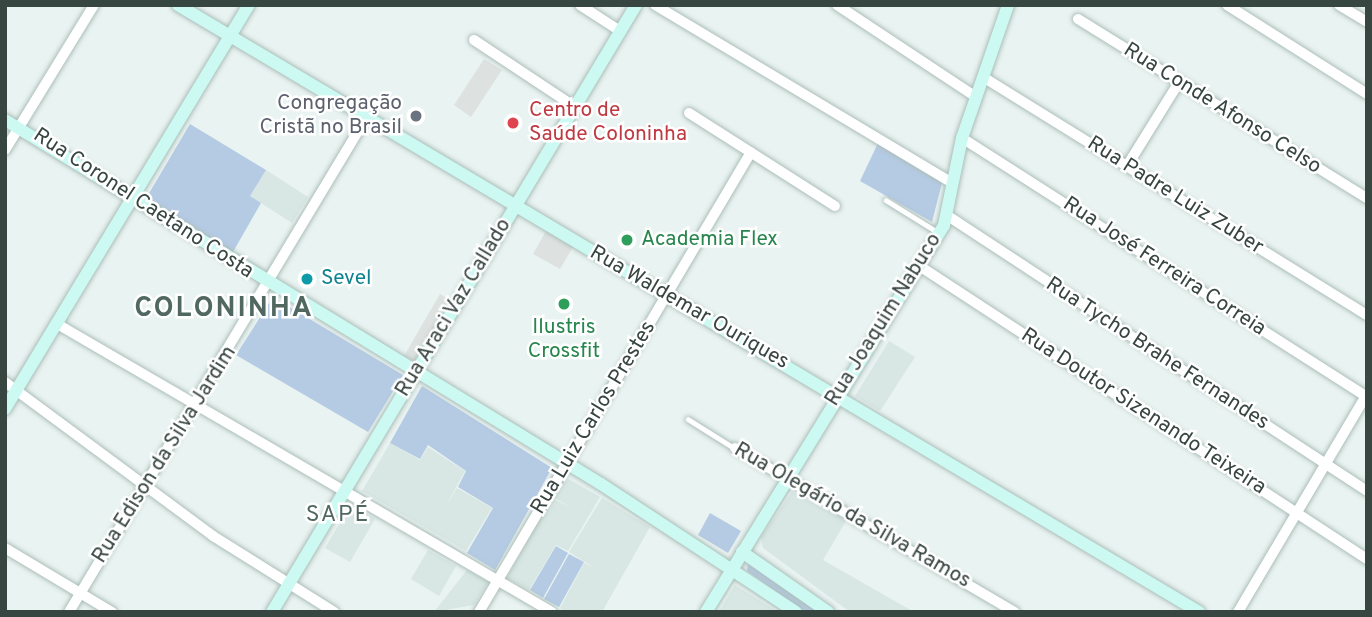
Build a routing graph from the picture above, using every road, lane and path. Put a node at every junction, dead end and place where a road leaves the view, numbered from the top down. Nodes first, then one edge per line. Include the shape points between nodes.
1 (94, 5) edge
2 (178, 5) edge
3 (249, 5) edge
4 (580, 5) edge
5 (636, 5) edge
6 (655, 5) edge
7 (837, 5) edge
8 (1008, 5) edge
9 (1227, 5) edge
10 (1339, 5) edge
11 (1078, 19) dead end
12 (1367, 22) edge
13 (620, 31) junction
14 (230, 37) junction
15 (474, 40) dead end
16 (983, 77) junction
17 (1180, 82) junction
18 (1367, 94) edge
19 (976, 97) junction
20 (575, 107) junction
21 (689, 113) dead end
22 (366, 118) junction
23 (5, 120) edge
24 (19, 127) junction
25 (962, 138) junction
26 (5, 150) edge
27 (751, 152) junction
28 (1127, 166) junction
29 (953, 183) junction
30 (1367, 198) edge
31 (886, 200) dead end
32 (132, 202) junction
33 (835, 206) dead end
34 (515, 207) junction
35 (948, 216) junction
36 (939, 233) junction
37 (918, 265) junction
38 (269, 284) junction
39 (667, 295) junction
40 (1367, 315) edge
41 (59, 325) junction
42 (416, 372) junction
43 (11, 385) edge
44 (836, 395) junction
45 (1366, 395) edge
46 (198, 404) junction
47 (5, 409) edge
48 (688, 419) dead end
49 (735, 448) joint
50 (567, 463) junction
51 (1325, 464) junction
52 (786, 479) junction
53 (148, 488) junction
54 (345, 490) junction
55 (1367, 491) edge
56 (1297, 513) junction
57 (5, 548) edge
58 (742, 552) junction
59 (1367, 559) edge
60 (731, 571) junction
61 (498, 580) junction
62 (289, 584) junction
63 (80, 593) junction
64 (810, 607) edge
65 (1010, 610) edge
66 (69, 612) edge
67 (111, 612) edge
68 (272, 612) edge
69 (334, 612) edge
70 (479, 612) edge
71 (552, 612) edge
72 (706, 612) edge
73 (796, 612) edge
74 (828, 612) edge
75 (1199, 612) edge
76 (1238, 612) edge

1 - 24 street
2 - 14 street, Rua Waldemar Ouriques
3 - 14 street
4 - 13 street
5 - 13 street, Rua Araci Vaz Callado
6 - 29 street
7 - 19 street
8 - 16 street, Rua Joaquim Nabuco
9 - 18 street
10 - 12 street
11 - 17 street, Rua Conde Afonso Celso
13 - 20 street, Rua Araci Vaz Callado
14 - 22 street, Rua Waldemar Ouriques
14 - 32 street
15 - 20 street
16 - 19 street, Rua Joaquim Nabuco
16 - 28 street, Rua Padre Luiz Zuber
17 - 28 street
17 - 30 street, Rua Conde Afonso Celso
19 - 25 street, Rua Joaquim Nabuco
20 - 34 street, Rua Araci Vaz Callado
21 - 27 street
22 - 34 street, Rua Waldemar Ouriques
22 - 38 street, Rua Edison da Silva Jardim
23 - 24 street, Rua Coronel Caetano Costa
24 - 26 street
24 - 32 street, Rua Coronel Caetano Costa
25 - 29 street, Rua Joaquim Nabuco
25 - 45 street, Rua José Ferreira Correia
27 - 33 street
27 - 39 street, Rua Luiz Carlos Prestes
28 - 40 street, Rua Padre Luiz Zuber
29 - 35 street, Rua Joaquim Nabuco
31 - 36 lane
32 - 38 street, Rua Coronel Caetano Costa
32 - 41 street
34 - 39 street, Rua Waldemar Ouriques
34 - 42 street, Rua Araci Vaz Callado
35 - 36 street, Rua Joaquim Nabuco
35 - 51 street, Rua Tycho Brahe Fernandes
36 - 37 street, Rua Joaquim Nabuco
37 - 44 street, Rua Joaquim Nabuco
37 - 56 street, Rua Doutor Sizenando Teixeira
38 - 42 street, Rua Coronel Caetano Costa
38 - 46 street, Rua Edison da Silva Jardim
39 - 44 street, Rua Waldemar Ouriques
39 - 50 street, Rua Luiz Carlos Prestes
41 - 43 street
41 - 46 street
42 - 50 street, Rua Coronel Caetano Costa
42 - 54 street, Rua Araci Vaz Callado
43 - 47 street
43 - 53 street
44 - 52 street, Rua Joaquim Nabuco
44 - 75 street, Rua Waldemar Ouriques
45 - 51 street
46 - 53 street, Rua Edison da Silva Jardim
46 - 54 street
48 - 49 lane, Rua Olegário da Silva Ramos
49 - 52 street, Rua Olegário da Silva Ramos
50 - 60 street, Rua Coronel Caetano Costa
50 - 61 street, Rua Luiz Carlos Prestes
51 - 55 street, Rua Tycho Brahe Fernandes
51 - 56 street
52 - 58 street, Rua Joaquim Nabuco
52 - 65 street, Rua Olegário da Silva Ramos
53 - 62 street
53 - 63 street, Rua Edison da Silva Jardim
54 - 61 street
54 - 62 street, Rua Araci Vaz Callado
56 - 59 street, Rua Doutor Sizenando Teixeira
56 - 76 street
57 - 63 street
58 - 60 street, Rua Joaquim Nabuco
58 - 64 street
60 - 72 street, Rua Joaquim Nabuco
60 - 73 street, Rua Coronel Caetano Costa
61 - 70 street, Rua Luiz Carlos Prestes
61 - 71 street
62 - 68 street, Rua Araci Vaz Callado
62 - 69 street
63 - 66 street, Rua Edison da Silva Jardim
63 - 67 street
64 - 74 street

